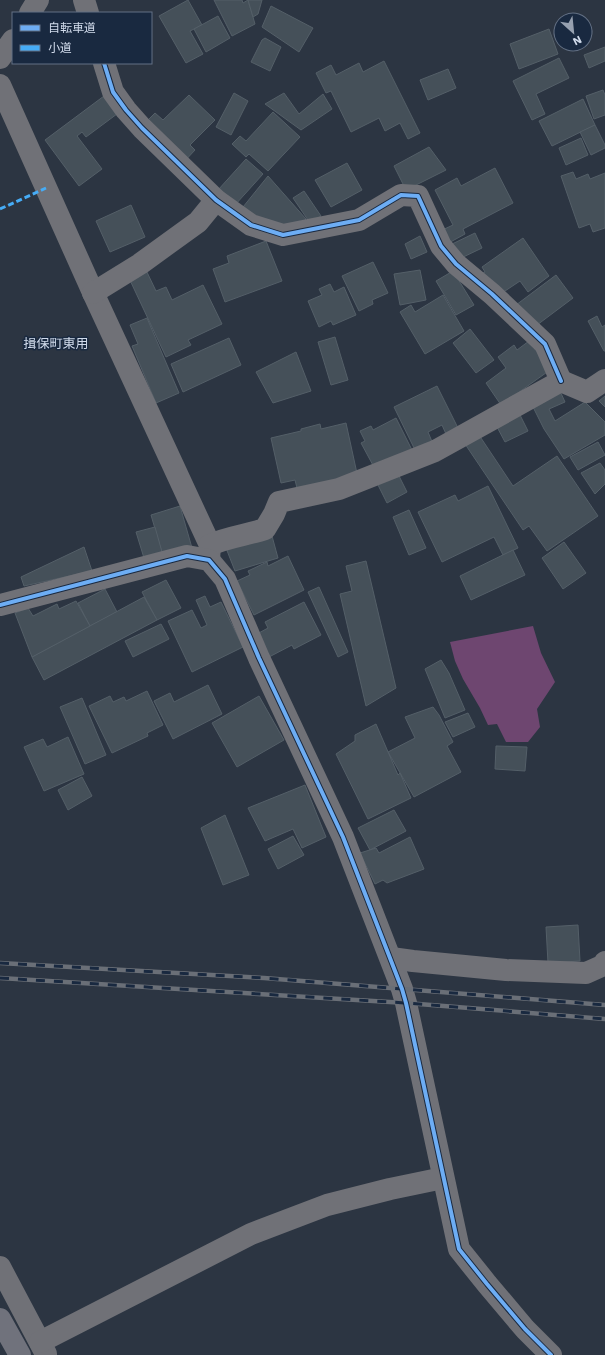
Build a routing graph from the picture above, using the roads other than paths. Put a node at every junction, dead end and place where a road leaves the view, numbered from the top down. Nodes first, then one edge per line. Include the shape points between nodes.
1 (38, 0) edge
2 (84, 0) edge
3 (31, 12) edge
4 (88, 12) edge
5 (12, 42) edge
6 (0, 58) edge
7 (104, 64) edge
8 (0, 85) edge
9 (216, 200) junction
10 (93, 293) junction
11 (605, 380) edge
12 (561, 381) junction
13 (209, 552) junction
14 (0, 605) edge
15 (391, 958) junction
16 (605, 962) edge
17 (444, 1178) junction
18 (0, 1267) edge
19 (0, 1319) edge
20 (43, 1349) edge
21 (20, 1355) edge
22 (551, 1355) edge

1 - 3 street
2 - 4 street
5 - 6 street
7 - 9 street via 113,92 126,110
8 - 10 street
9 - 10 street via 198,222 140,264
9 - 12 street via 251,225 283,236 359,220 401,195 418,196 441,246 456,264 545,344
10 - 13 street
11 - 12 street via 586,392
12 - 13 street via 435,451 339,489 279,502 265,529 216,542
13 - 14 street
13 - 15 street via 225,579 343,837
15 - 16 street via 506,970 586,973 604,965
15 - 17 street via 406,1003
17 - 20 street via 327,1205 251,1234
17 - 22 street via 459,1249 520,1324
18 - 20 street
19 - 21 main road

